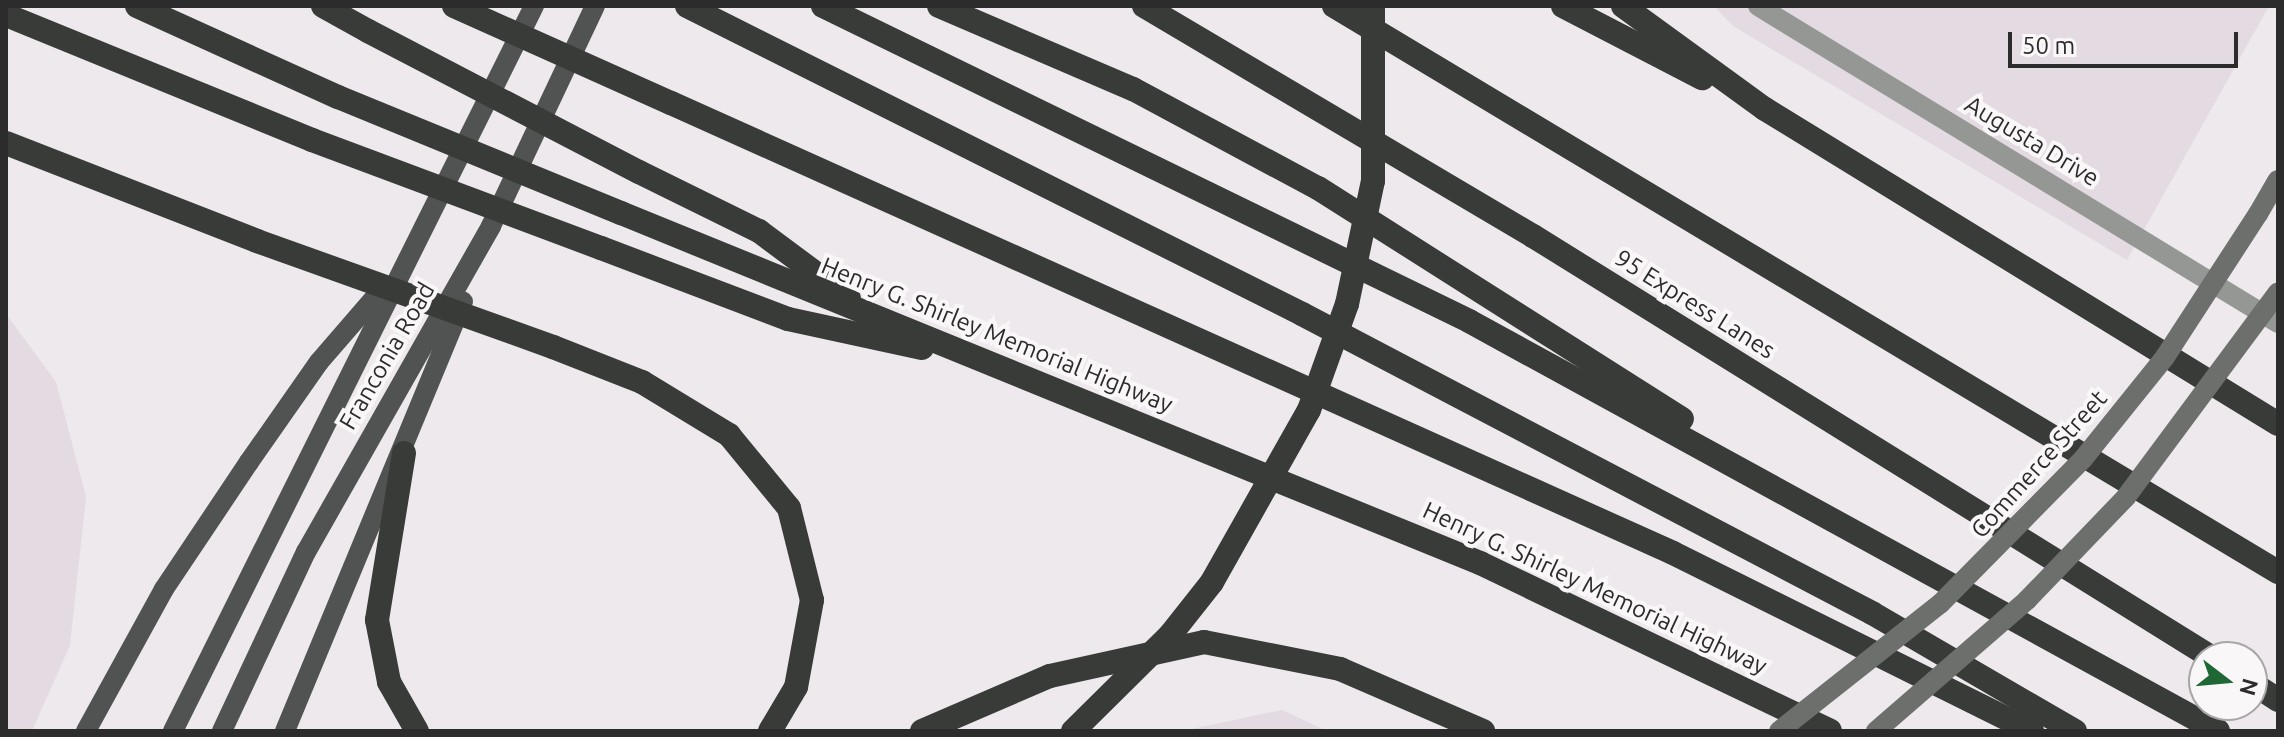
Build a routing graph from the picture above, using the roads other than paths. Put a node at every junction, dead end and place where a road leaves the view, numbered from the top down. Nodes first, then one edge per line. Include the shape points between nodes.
1 (137, 6) edge
2 (323, 6) edge
3 (454, 6) edge
4 (534, 6) edge
5 (595, 6) edge
6 (687, 6) edge
7 (823, 6) edge
8 (939, 6) edge
9 (1144, 6) edge
10 (1334, 6) edge
11 (1373, 6) edge
12 (1563, 6) edge
13 (1623, 6) edge
14 (1758, 6) edge
15 (6, 15) edge
16 (1765, 109) junction
17 (6, 143) edge
18 (2278, 180) edge
19 (491, 226) junction
20 (408, 260) junction
21 (2278, 292) edge
22 (873, 316) junction
23 (2278, 323) edge
24 (986, 360) junction
25 (2278, 424) edge
26 (404, 453) junction
27 (1818, 508) junction
28 (2228, 543) junction
29 (2278, 572) edge
30 (2278, 584) edge
31 (2188, 643) edge
32 (86, 731) edge
33 (173, 731) edge
34 (222, 731) edge
35 (285, 731) edge
36 (417, 731) edge
37 (770, 731) edge
38 (922, 731) edge
39 (1073, 731) edge
40 (1483, 731) edge
41 (1779, 731) edge
42 (1830, 731) edge
43 (1876, 731) edge
44 (2032, 731) edge
45 (2075, 731) edge
46 (2218, 731) edge

1 - 22 highway, Henry G. Shirley Memorial Highway, bridge via 338,97
2 - 22 highway, bridge via 759,231
3 - 44 highway, bridge via 1673,553
4 - 20 main road, Franconia Road
5 - 19 main road, Franconia Road
6 - 45 highway via 1688,516
7 - 27 highway via 1303,236
8 - 27 highway via 1133,89 1331,196
9 - 31 highway, 95 Express Lanes via 1533,236
10 - 28 highway
11 - 39 highway, bridge via 1373,181 1347,304 1309,410 1212,582 1171,634
12 - 16 highway
13 - 16 highway
14 - 23 street, Augusta Drive
15 - 24 highway, bridge via 312,140 788,319
16 - 25 highway
17 - 37 highway, bridge via 642,382 729,435 789,508 812,600 796,687
18 - 41 main road, Commerce Street, bridge via 2165,357 2083,459 1940,604
19 - 26 main road
19 - 34 main road, Franconia Road via 306,552
20 - 32 main road via 319,362 249,462 164,589
20 - 33 main road, Franconia Road
21 - 43 main road, bridge via 2126,497 2018,609
22 - 24 highway, Henry G. Shirley Memorial Highway
24 - 42 highway, Henry G. Shirley Memorial Highway via 1571,602
26 - 35 main road
26 - 36 highway via 377,620 389,682
27 - 46 highway
28 - 29 highway
28 - 30 highway
38 - 40 highway via 1050,676 1204,642 1340,669

